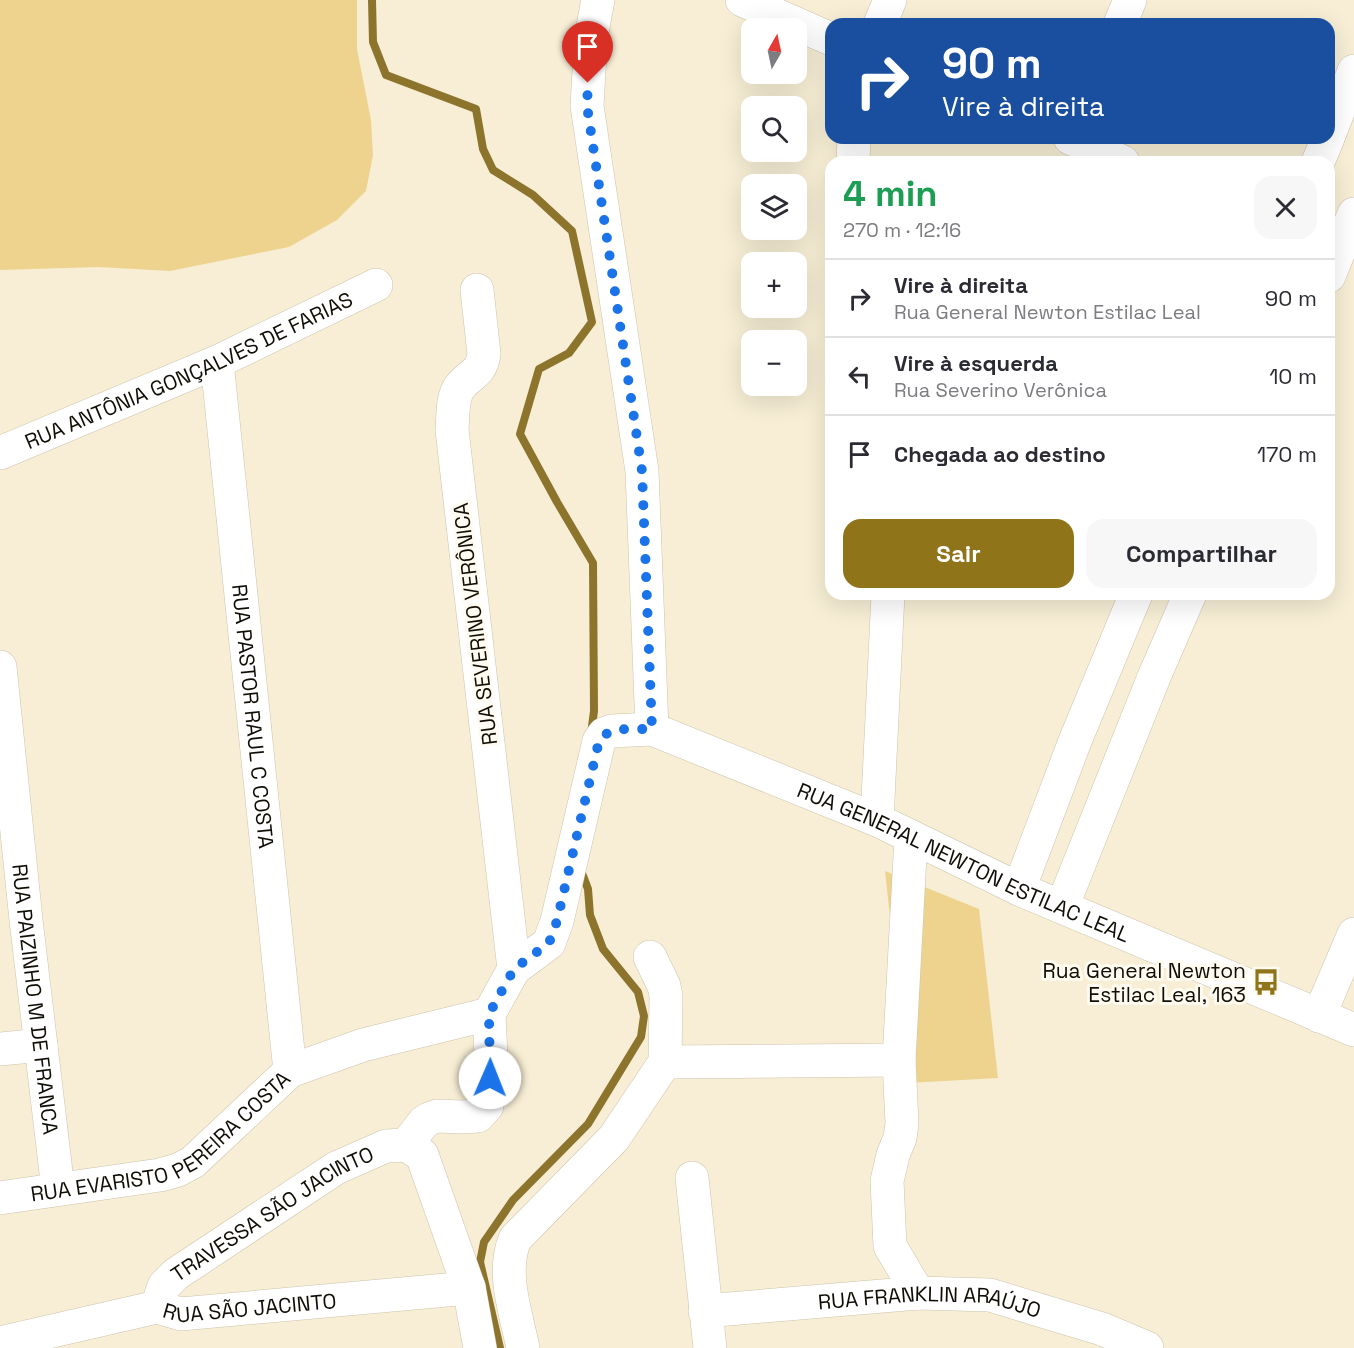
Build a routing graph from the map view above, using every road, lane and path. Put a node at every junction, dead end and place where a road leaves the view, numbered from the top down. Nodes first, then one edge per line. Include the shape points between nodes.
1 (598, 0) edge
2 (742, 0) edge
3 (890, 0) edge
4 (1130, 0) edge
5 (882, 18) edge
6 (1122, 18) edge
7 (825, 36) edge
8 (1354, 71) edge
9 (1335, 118) edge
10 (1354, 214) edge
11 (1338, 260) edge
12 (376, 285) dead end
13 (477, 290) dead end
14 (217, 362) junction
15 (0, 453) edge
16 (888, 600) edge
17 (1134, 600) edge
18 (1187, 600) edge
19 (0, 667) edge
20 (652, 729) junction
21 (6, 788) edge
22 (877, 820) junction
23 (911, 837) junction
24 (1019, 889) junction
25 (1062, 907) junction
26 (13, 921) edge
27 (1354, 934) edge
28 (650, 957) dead end
29 (514, 969) junction
30 (489, 1014) junction
31 (1319, 1016) junction
32 (1354, 1030) edge
33 (41, 1045) junction
34 (0, 1049) edge
35 (899, 1060) junction
36 (665, 1062) junction
37 (290, 1071) junction
38 (406, 1145) junction
39 (692, 1178) dead end
40 (58, 1189) junction
41 (0, 1198) edge
42 (469, 1288) junction
43 (918, 1293) junction
44 (157, 1307) junction
45 (705, 1311) junction
46 (0, 1343) edge
47 (480, 1348) edge
48 (523, 1348) edge
49 (710, 1348) edge
50 (1147, 1348) edge

1 - 20 street via 591,37 587,106 642,471
2 - 7 street
3 - 5 street
4 - 6 street
8 - 9 street
10 - 11 street
12 - 14 street, RUA ANTÔNIA GONÇALVES DE FARIAS
13 - 29 street, RUA SEVERINO VERÔNICA via 483,363 457,393 452,430
14 - 15 street, RUA ANTÔNIA GONÇALVES DE FARIAS
14 - 37 street, RUA PASTOR RAUL C COSTA
16 - 22 street
17 - 24 street
18 - 25 street
19 - 21 street, RUA PAIZINHO M DE FRANCA
20 - 22 street, RUA GENERAL NEWTON ESTILAC LEAL
20 - 29 street, RUA GENERAL NEWTON ESTILAC LEAL via 612,731 599,741 549,943
21 - 26 street, RUA PAIZINHO M DE FRANCA
22 - 23 street, RUA GENERAL NEWTON ESTILAC LEAL
23 - 24 street, RUA GENERAL NEWTON ESTILAC LEAL
23 - 35 street
24 - 25 street, RUA GENERAL NEWTON ESTILAC LEAL
25 - 31 street, RUA GENERAL NEWTON ESTILAC LEAL
26 - 33 street, RUA PAIZINHO M DE FRANCA
27 - 31 street
28 - 36 street via 666,996
29 - 30 street
30 - 37 street, RUA EVARISTO PEREIRA COSTA via 363,1045
30 - 38 street via 489,1100 483,1112 471,1117 429,1119
31 - 32 street, RUA GENERAL NEWTON ESTILAC LEAL
33 - 34 street
33 - 40 street, RUA PAIZINHO M DE FRANCA
35 - 36 street
35 - 43 street via 902,1125 887,1181 890,1246
36 - 48 street via 606,1147 515,1239 508,1273
37 - 40 street, RUA EVARISTO PEREIRA COSTA via 192,1162 178,1170
38 - 42 street via 422,1155
38 - 44 street, TRAVESSA SÃO JACINTO via 386,1146 336,1168 176,1274 164,1287
39 - 45 street
40 - 41 street, RUA EVARISTO PEREIRA COSTA
42 - 44 street, RUA SÃO JACINTO via 181,1314
42 - 47 street
43 - 45 street, RUA FRANKLIN ARAÚJO
43 - 50 street, RUA FRANKLIN ARAÚJO via 990,1295 1102,1329
44 - 46 street, RUA SÃO JACINTO
45 - 49 street

